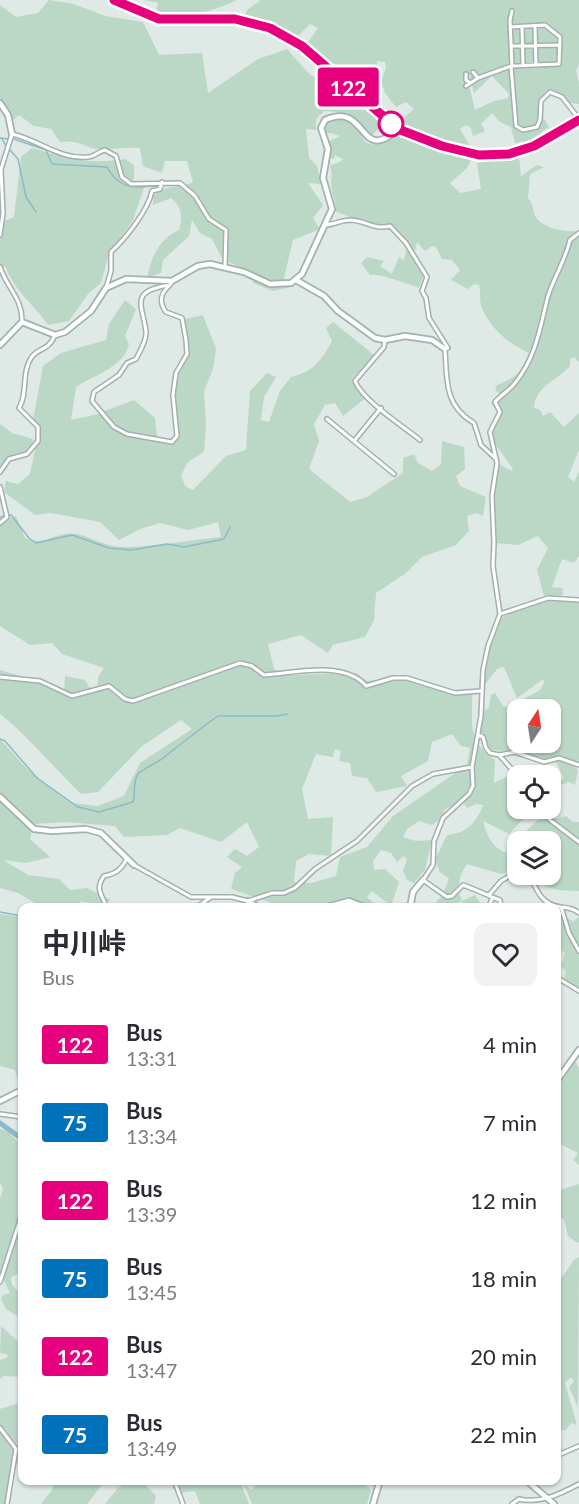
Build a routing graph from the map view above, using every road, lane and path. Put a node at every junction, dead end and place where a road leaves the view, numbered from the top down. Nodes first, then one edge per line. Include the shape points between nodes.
1 (114, 0) edge
2 (512, 11) dead end
3 (510, 27) junction
4 (522, 27) junction
5 (535, 27) junction
6 (560, 45) junction
7 (511, 46) junction
8 (523, 46) junction
9 (535, 47) junction
10 (523, 65) junction
11 (536, 65) junction
12 (512, 66) junction
13 (473, 72) dead end
14 (466, 74) dead end
15 (478, 78) junction
16 (470, 83) junction
17 (466, 86) dead end
18 (0, 104) edge
19 (579, 119) edge
20 (398, 129) junction
21 (12, 135) junction
22 (162, 182) junction
23 (327, 225) junction
24 (579, 233) edge
25 (0, 235) edge
26 (225, 266) junction
27 (0, 267) edge
28 (296, 280) junction
29 (171, 283) junction
30 (106, 288) junction
31 (22, 321) junction
32 (55, 335) junction
33 (385, 340) junction
34 (0, 345) edge
35 (445, 349) junction
36 (381, 408) junction
37 (327, 419) dead end
38 (420, 440) dead end
39 (354, 441) junction
40 (496, 460) junction
41 (0, 472) edge
42 (393, 474) dead end
43 (0, 487) edge
44 (0, 523) edge
45 (579, 600) edge
46 (500, 614) junction
47 (0, 677) edge
48 (480, 691) junction
49 (478, 735) junction
50 (499, 755) junction
51 (508, 765) edge
52 (579, 765) edge
53 (472, 767) junction
54 (0, 797) edge
55 (549, 819) edge
56 (579, 842) edge
57 (126, 860) junction
58 (134, 865) joint
59 (507, 877) edge
60 (423, 880) junction
61 (534, 885) edge
62 (213, 896) junction
63 (490, 897) junction
64 (248, 901) junction
65 (104, 903) edge
66 (203, 903) edge
67 (251, 903) edge
68 (411, 903) edge
69 (489, 903) edge
70 (500, 903) edge
71 (548, 903) edge
72 (561, 907) joint
73 (579, 913) edge
74 (579, 951) edge
75 (561, 980) edge
76 (579, 991) edge
77 (579, 1050) edge
78 (561, 1075) edge
79 (18, 1092) edge
80 (0, 1101) edge
81 (0, 1114) edge
82 (18, 1116) edge
83 (18, 1226) edge
84 (0, 1282) edge
85 (0, 1428) edge
86 (579, 1446) edge
87 (561, 1454) edge
88 (579, 1484) edge
89 (176, 1485) edge
90 (379, 1485) edge
91 (530, 1485) edge
92 (544, 1498) junction
93 (7, 1504) edge
94 (183, 1504) edge
95 (373, 1504) edge
96 (512, 1504) edge
97 (554, 1504) edge

1 - 20 highway via 159,19 235,19 270,28 302,46
2 - 3 street
3 - 4 street
3 - 7 street
4 - 5 street
4 - 8 street
5 - 6 street via 549,26 559,34
5 - 9 street
6 - 9 street
6 - 11 street via 560,63
7 - 8 street
7 - 12 street
8 - 9 street
8 - 10 street
9 - 11 street
10 - 11 street
10 - 12 street
12 - 15 street
12 - 19 street via 513,118 519,129 537,127 541,101 550,92 562,97
13 - 15 street
14 - 16 street via 465,80
15 - 16 street
16 - 17 street
18 - 21 street via 8,115
19 - 20 highway via 534,146 499,156 442,146
20 - 23 street via 374,142 350,118 325,120 321,128 328,155 323,178 332,209
21 - 22 street via 29,138 61,156 89,158 105,150 116,156 122,177 130,184
21 - 25 street via 1,169
22 - 26 street via 180,183 195,196 209,219 224,227
22 - 30 street via 131,230 111,252
23 - 28 street
23 - 35 street via 350,220 373,228 390,226 427,277 422,291 429,318 446,344
24 - 40 street via 570,240 549,295 536,345 515,383 495,402 500,412 490,432
26 - 28 street via 278,286
26 - 29 street via 198,266
27 - 31 street via 19,299
28 - 33 street via 324,296 370,336
29 - 29 street via 153,289 141,300 139,308 146,331 136,358 92,397 95,407 114,427 127,434 172,442 177,436 173,394 176,373 187,354 183,321 166,312 161,300 162,292
29 - 30 street via 126,279
30 - 32 street via 91,311 65,332
31 - 32 street
31 - 34 street
32 - 41 street via 48,348 30,359 23,380 24,401 19,408 38,428 38,441 27,454 9,459
33 - 35 street via 405,336 432,340
33 - 36 street via 384,347 355,381
35 - 40 street via 453,404 460,415 474,423 481,445
36 - 38 street
36 - 39 street
37 - 39 street
39 - 42 street
40 - 46 street via 493,566
43 - 44 street via 7,515
45 - 46 street via 548,598
46 - 48 street via 488,646
47 - 48 street via 40,681 72,696 109,686 132,701 240,663 264,675 338,672 354,675 366,686 407,678 455,693
48 - 49 street
49 - 50 street via 483,737 487,750
49 - 53 street
50 - 51 street
50 - 52 street via 515,752 544,762 559,758
53 - 60 street via 471,791 443,818 434,841 433,866
53 - 64 street via 433,774 409,788 357,841 315,868 295,888
54 - 57 street via 34,829 97,831
55 - 56 street
57 - 58 street
57 - 65 street via 99,882
58 - 62 street via 188,897
59 - 63 street
60 - 63 street via 447,897 464,885
60 - 68 street via 413,891
61 - 71 street
62 - 64 street
62 - 66 street
63 - 69 street
63 - 70 street
64 - 67 street
72 - 73 street
72 - 74 street
75 - 76 street
77 - 78 street
79 - 80 street
81 - 82 street
83 - 84 street
85 - 93 street via 16,1449
86 - 87 street
88 - 92 street
89 - 94 street
90 - 95 street
91 - 92 street
92 - 96 street via 519,1499
92 - 97 street

